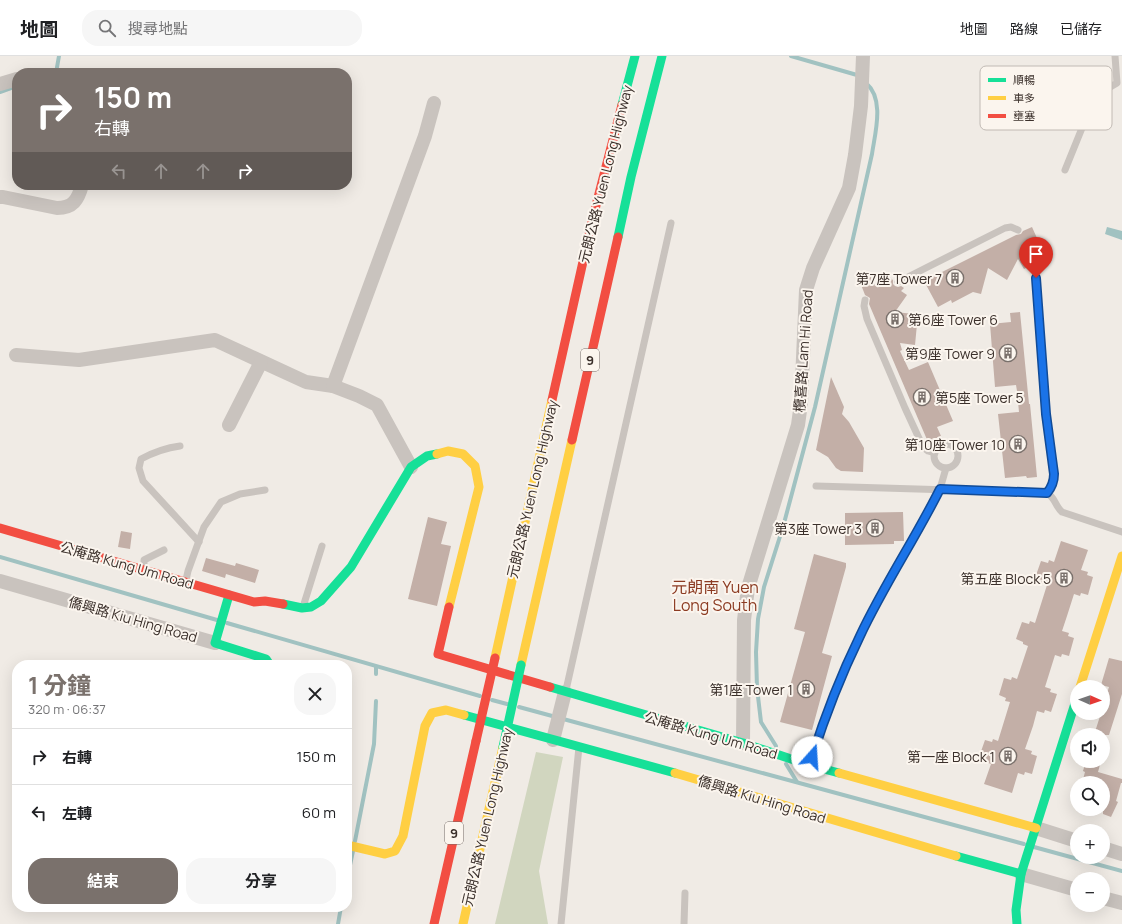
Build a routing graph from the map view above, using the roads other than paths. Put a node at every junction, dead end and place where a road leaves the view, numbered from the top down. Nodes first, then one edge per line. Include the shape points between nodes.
1 (635, 56) edge
2 (662, 56) edge
3 (863, 56) edge
4 (1115, 56) edge
5 (12, 80) edge
6 (0, 84) edge
7 (1120, 86) edge
8 (434, 103) dead end
9 (1081, 130) edge
10 (1065, 170) dead end
11 (80, 190) edge
12 (0, 197) edge
13 (671, 223) dead end
14 (1018, 230) dead end
15 (1034, 263) dead end
16 (898, 282) dead end
17 (865, 300) dead end
18 (16, 354) dead end
19 (261, 362) junction
20 (333, 386) junction
21 (229, 425) dead end
22 (180, 446) dead end
23 (935, 453) junction
24 (411, 468) junction
25 (946, 468) junction
26 (816, 486) dead end
27 (940, 489) junction
28 (265, 490) dead end
29 (1047, 493) junction
30 (0, 528) edge
31 (1122, 532) edge
32 (199, 542) junction
33 (322, 546) dead end
34 (164, 550) dead end
35 (1122, 556) edge
36 (143, 570) junction
37 (0, 581) edge
38 (185, 582) junction
39 (229, 595) junction
40 (302, 608) junction
41 (216, 643) junction
42 (263, 660) edge
43 (1082, 680) edge
44 (565, 692) junction
45 (1070, 719) edge
46 (554, 740) junction
47 (743, 743) junction
48 (579, 747) junction
49 (809, 765) junction
50 (1034, 834) junction
51 (1070, 840) edge
52 (352, 846) edge
53 (1110, 850) edge
54 (1122, 854) edge
55 (1022, 871) junction
56 (1070, 888) edge
57 (470, 889) junction
58 (685, 893) dead end
59 (1110, 900) edge
60 (1122, 903) edge
61 (473, 910) dead end
62 (434, 924) edge
63 (463, 924) edge
64 (561, 924) edge
65 (684, 924) edge
66 (1016, 924) edge

1 - 62 main road, 元朗公路 Yuen Long Highway / 9, bridge via 593,217
2 - 57 main road, 元朗公路 Yuen Long Highway / 9, bridge via 631,177
3 - 47 street, 欖喜路 Lam Hi Road via 861,106 849,188 813,268 806,290 798,425 748,588 744,620
4 - 7 lane
5 - 6 street
8 - 20 street via 426,136
9 - 10 lane
11 - 12 street via 70,207 64,208
13 - 44 lane
14 - 16 lane via 1005,228
15 - 29 lane via 1046,414 1054,474 1054,482
17 - 23 lane via 867,319 910,421 923,447
18 - 19 street via 79,360 215,340
19 - 20 street via 306,382
19 - 21 street
20 - 24 street via 377,405
22 - 32 lane via 153,452 141,459 139,468 143,481
23 - 25 lane via 937,464
23 - 25 lane via 943,445 954,448 958,459 954,465
24 - 40 main road via 351,567 320,602
24 - 44 main road, 公庵路 Kung Um Road via 427,456 448,452 463,454 475,466 479,488 438,654
25 - 27 lane
26 - 27 lane
27 - 29 lane
27 - 49 lane via 860,635 831,702
28 - 32 lane via 240,494 222,502 204,527
29 - 31 lane via 1062,512
30 - 36 main road, 公庵路 Kung Um Road
32 - 38 lane
33 - 40 lane
34 - 36 lane via 144,560
35 - 43 main road
36 - 38 main road, 公庵路 Kung Um Road
37 - 41 street, 僑興路 Kiu Hing Road
38 - 39 main road, 公庵路 Kung Um Road
39 - 40 main road, 公庵路 Kung Um Road via 254,602 265,601
39 - 41 main road
41 - 42 main road, 僑興路 Kiu Hing Road
44 - 46 street
44 - 47 main road, 公庵路 Kung Um Road
45 - 50 main road
46 - 48 main road, 僑興路 Kiu Hing Road
46 - 52 main road, 僑興路 Kiu Hing Road via 446,710 432,713 425,726 403,836 395,851 385,854
47 - 49 main road, 公庵路 Kung Um Road
48 - 55 main road, 僑興路 Kiu Hing Road via 693,778 985,865
48 - 64 lane
49 - 50 main road, 公庵路 Kung Um Road
50 - 51 street, 公庵路 Kung Um Road
50 - 55 main road
53 - 54 street
55 - 56 street, 僑興路 Kiu Hing Road
55 - 66 main road
57 - 61 lane
57 - 63 main road, 元朗公路 Yuen Long Highway / 9
58 - 65 lane
59 - 60 street

